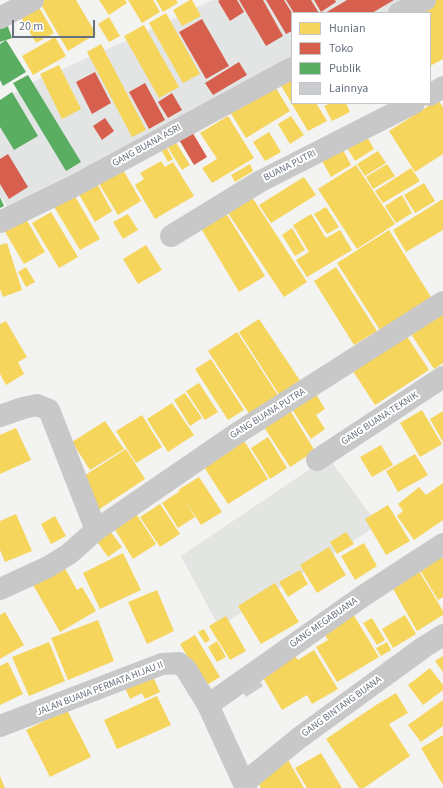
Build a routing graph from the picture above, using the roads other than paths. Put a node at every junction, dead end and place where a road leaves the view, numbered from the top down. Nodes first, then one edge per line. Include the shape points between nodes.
1 (33, 0) edge
2 (425, 0) edge
3 (401, 12) edge
4 (0, 18) edge
5 (291, 69) edge
6 (443, 87) edge
7 (431, 94) edge
8 (412, 104) edge
9 (0, 222) edge
10 (171, 236) dead end
11 (443, 302) edge
12 (443, 377) edge
13 (0, 416) edge
14 (317, 460) dead end
15 (96, 530) junction
16 (443, 544) edge
17 (0, 589) edge
18 (443, 635) edge
19 (208, 705) junction
20 (0, 726) edge
21 (245, 785) edge

1 - 4 street
2 - 3 street
5 - 9 street, GANG BUANA ASRI via 74,186
6 - 7 street
8 - 10 street, BUANA PUTRI via 259,182
11 - 15 street, GANG BUANA PUTRA via 236,434
12 - 14 street, GANG BUANA TEKNIK
13 - 15 street via 37,404 48,410
15 - 17 street, GANG BUANA PUTRA via 69,554 48,567
16 - 19 street, GANG MEGABUANA
18 - 21 street, GANG BINTANG BUANA via 299,738
19 - 20 street, JALAN BUANA PERMATA HIJAU II via 186,669 179,663 162,664
19 - 21 street, JALAN BUANA PERMATA HIJAU II

